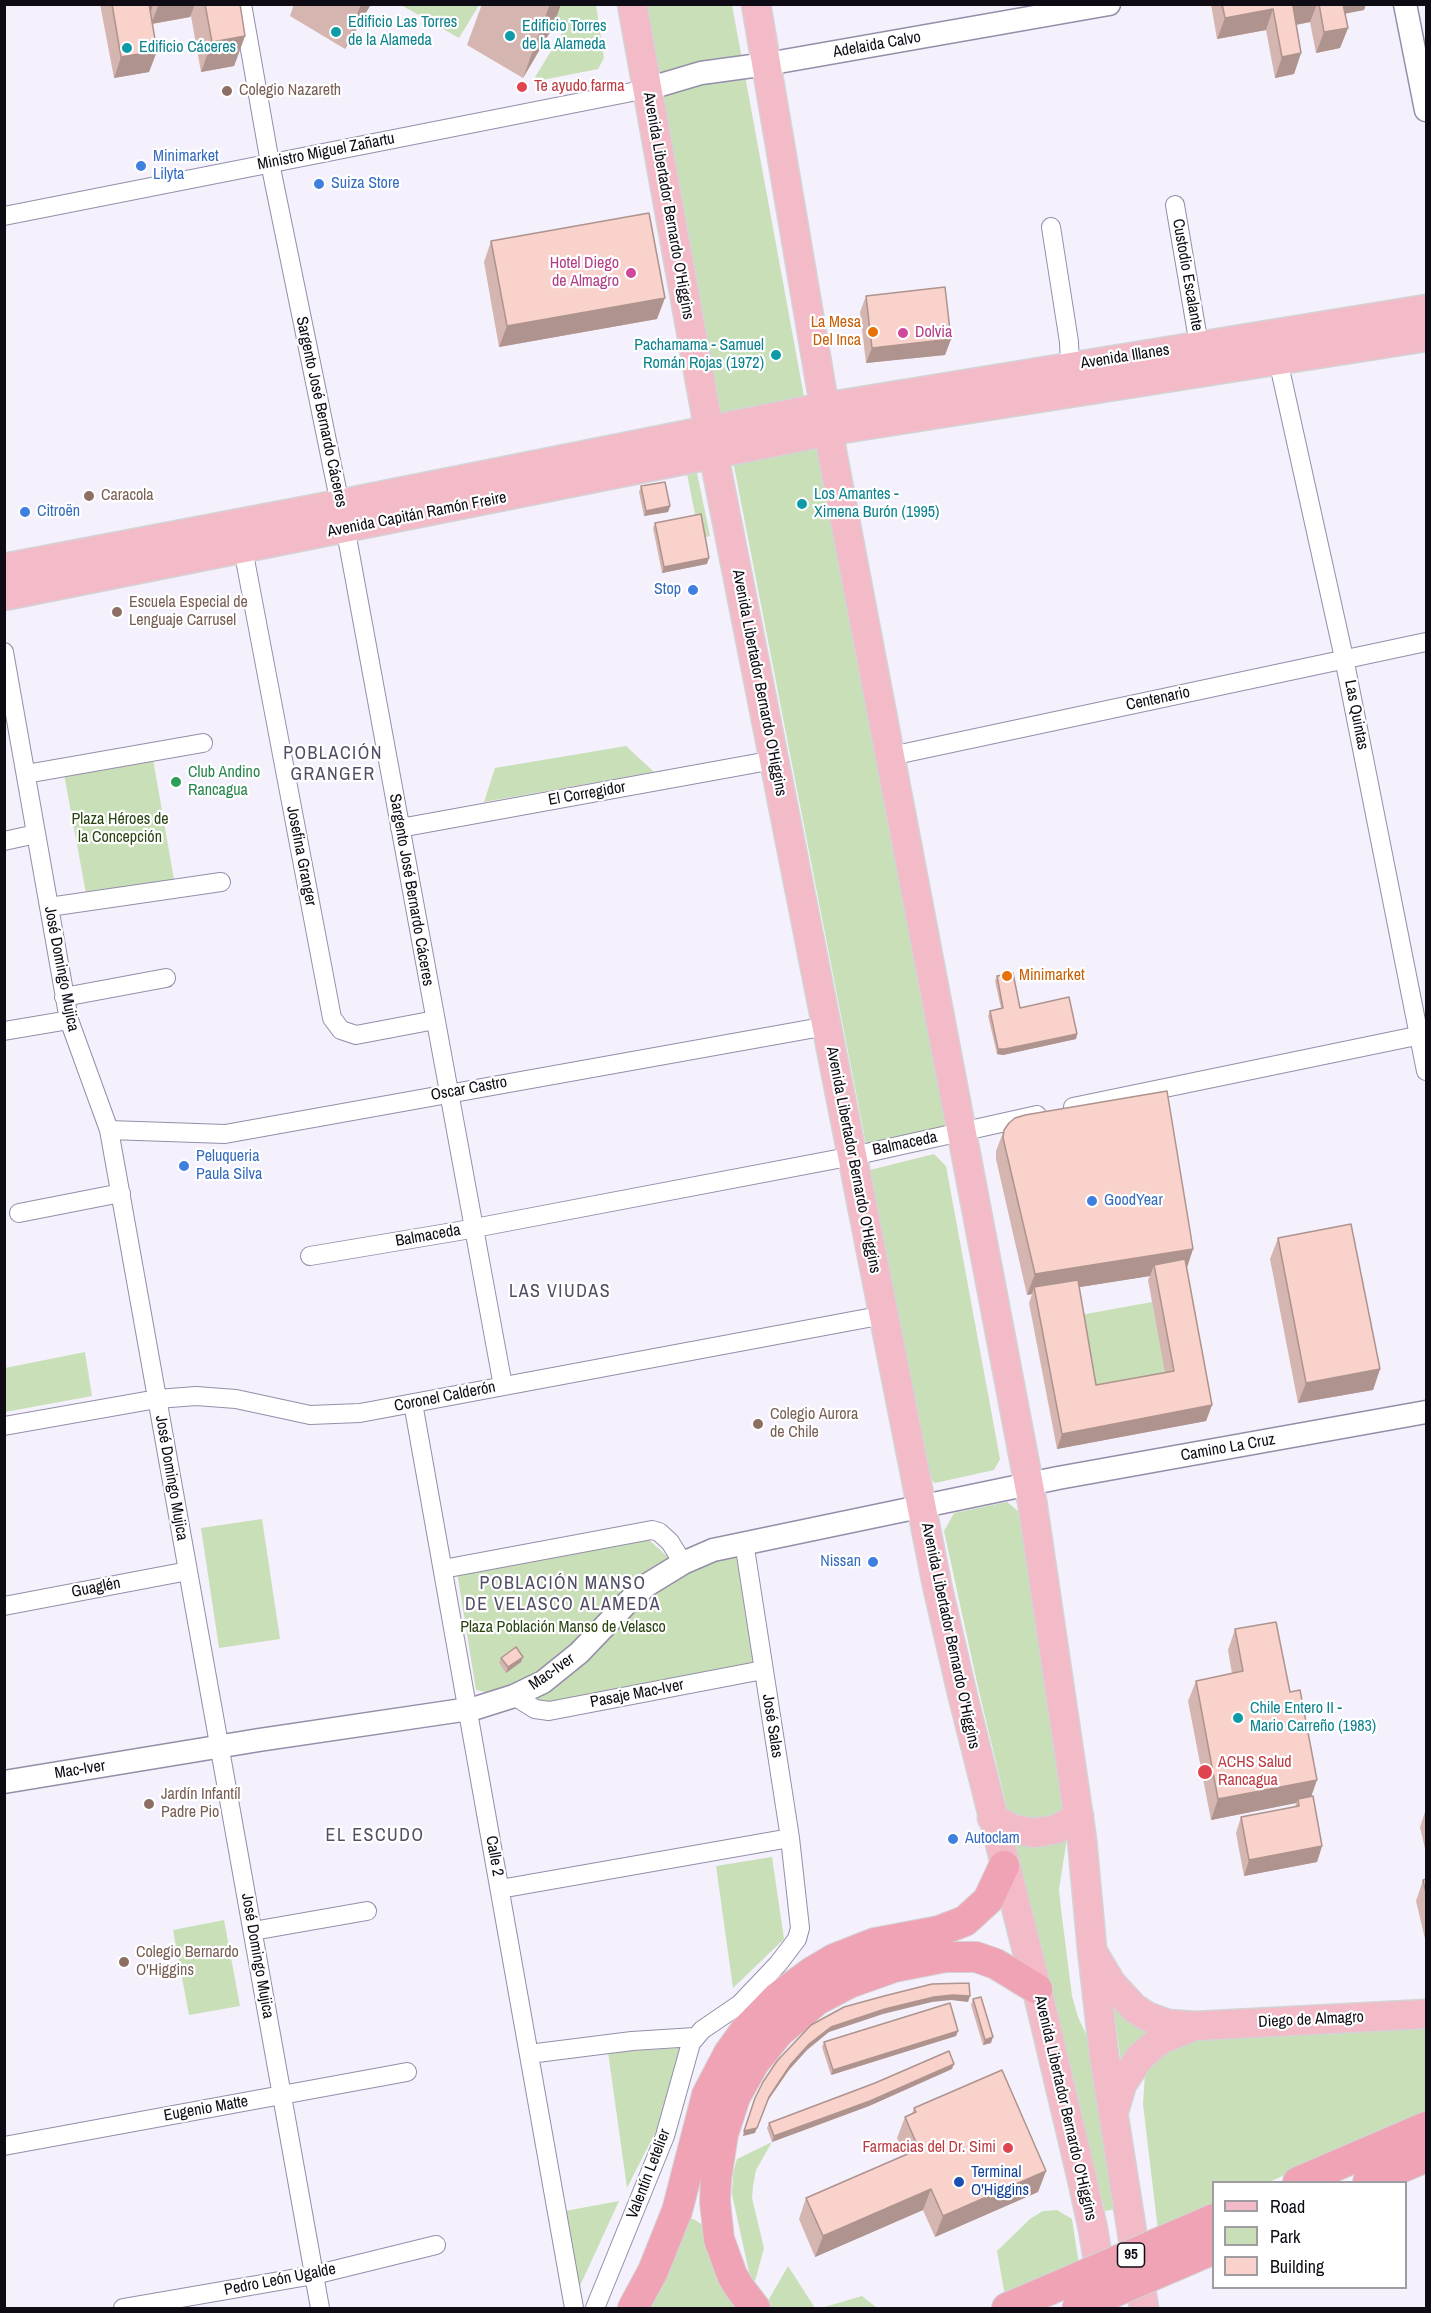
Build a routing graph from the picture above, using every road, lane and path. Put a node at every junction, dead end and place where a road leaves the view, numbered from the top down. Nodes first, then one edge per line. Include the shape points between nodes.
1 (242, 4) edge
2 (632, 4) edge
3 (756, 4) edge
4 (1405, 4) edge
5 (1105, 5) edge
6 (767, 64) junction
7 (647, 89) junction
8 (1426, 110) edge
9 (270, 163) junction
10 (1174, 205) dead end
11 (4, 216) edge
12 (1051, 227) dead end
13 (1426, 309) edge
14 (1426, 338) edge
15 (1198, 345) junction
16 (1278, 360) junction
17 (1070, 366) junction
18 (827, 419) junction
19 (712, 443) junction
20 (342, 517) junction
21 (243, 549) junction
22 (4, 568) edge
23 (4, 596) edge
24 (1426, 642) edge
25 (4, 652) edge
26 (1344, 658) junction
27 (202, 743) dead end
28 (891, 756) junction
29 (774, 760) junction
30 (26, 774) junction
31 (400, 828) junction
32 (36, 834) junction
33 (4, 841) edge
34 (221, 882) dead end
35 (49, 907) junction
36 (166, 978) dead end
37 (64, 996) junction
38 (69, 1020) junction
39 (435, 1020) junction
40 (827, 1026) junction
41 (4, 1032) edge
42 (1423, 1035) edge
43 (1426, 1071) edge
44 (449, 1093) junction
45 (109, 1130) junction
46 (962, 1132) junction
47 (853, 1156) junction
48 (121, 1193) junction
49 (19, 1213) dead end
50 (473, 1227) junction
51 (310, 1256) dead end
52 (884, 1315) junction
53 (502, 1386) junction
54 (157, 1399) junction
55 (413, 1403) junction
56 (1426, 1412) edge
57 (4, 1426) edge
58 (1029, 1484) junction
59 (922, 1506) junction
60 (744, 1542) junction
61 (683, 1563) junction
62 (443, 1569) junction
63 (188, 1571) junction
64 (4, 1606) edge
65 (763, 1670) junction
66 (514, 1696) junction
67 (468, 1710) junction
68 (220, 1747) junction
69 (4, 1782) edge
70 (1078, 1816) junction
71 (992, 1818) junction
72 (790, 1839) junction
73 (1004, 1866) junction
74 (500, 1889) junction
75 (367, 1911) dead end
76 (253, 1931) junction
77 (1092, 1949) junction
78 (1037, 1989) junction
79 (1426, 2014) edge
80 (1195, 2026) junction
81 (695, 2037) junction
82 (529, 2054) junction
83 (407, 2072) dead end
84 (282, 2095) junction
85 (1113, 2116) junction
86 (1426, 2127) edge
87 (4, 2146) edge
88 (1426, 2157) edge
89 (1300, 2181) edge
90 (1370, 2181) edge
91 (1212, 2220) edge
92 (436, 2245) dead end
93 (1212, 2251) edge
94 (314, 2275) junction
95 (123, 2308) edge
96 (320, 2308) edge
97 (574, 2308) edge
98 (595, 2308) edge
99 (633, 2308) edge
100 (755, 2308) edge
101 (1007, 2308) edge
102 (1077, 2308) edge
103 (1106, 2308) edge
104 (1144, 2308) edge

1 - 9 street, Sargento José Bernardo Cáceres
2 - 7 main road, Avenida Libertador Bernardo O'Higgins
3 - 6 main road
4 - 8 street
5 - 6 street, Adelaida Calvo
6 - 7 street, Adelaida Calvo via 701,73
6 - 18 main road
7 - 9 street, Ministro Miguel Zañartu
7 - 19 main road, Avenida Libertador Bernardo O'Higgins
9 - 11 street, Ministro Miguel Zañartu
9 - 20 street, Sargento José Bernardo Cáceres
10 - 15 street, Custodio Escalante
12 - 17 street
13 - 15 main road, Avenida Illanes
14 - 16 main road, Avenida Illanes
15 - 17 main road, Avenida Illanes
16 - 18 main road, Avenida Illanes
16 - 26 street, Las Quintas
17 - 18 main road, Avenida Illanes
18 - 19 main road, Avenida Capitán Ramón Freire
18 - 28 main road
19 - 20 main road, Avenida Capitán Ramón Freire
19 - 29 main road, Avenida Libertador Bernardo O'Higgins
20 - 21 main road, Avenida Capitán Ramón Freire
20 - 22 main road, Avenida Capitán Ramón Freire
20 - 31 street, Sargento José Bernardo Cáceres
21 - 23 main road, Avenida Capitán Ramón Freire
21 - 39 street, Josefina Granger via 332,1018 341,1030 356,1035
24 - 26 street, Centenario
25 - 30 street, José Domingo Mujica
26 - 28 street, Centenario
26 - 42 street, Las Quintas
27 - 30 street
28 - 46 main road
29 - 31 street, El Corregidor
29 - 40 main road, Avenida Libertador Bernardo O'Higgins
30 - 32 street, José Domingo Mujica
31 - 39 street, Sargento José Bernardo Cáceres
32 - 33 street
32 - 35 street, José Domingo Mujica
34 - 35 street
35 - 37 street, José Domingo Mujica
36 - 37 street
37 - 38 street, José Domingo Mujica
38 - 41 street
38 - 45 street, José Domingo Mujica
39 - 44 street, Sargento José Bernardo Cáceres
40 - 44 street, Oscar Castro
40 - 47 main road, Avenida Libertador Bernardo O'Higgins
42 - 43 street, Las Quintas
42 - 46 street, Balmaceda
44 - 45 street, Oscar Castro via 225,1134
44 - 50 street, Sargento José Bernardo Cáceres
45 - 48 street, José Domingo Mujica
46 - 47 street, Balmaceda
46 - 58 main road
47 - 50 street, Balmaceda
47 - 52 main road, Avenida Libertador Bernardo O'Higgins
48 - 49 street
48 - 54 street, José Domingo Mujica
50 - 51 street, Balmaceda
50 - 53 street, Sargento José Bernardo Cáceres
52 - 53 street, Coronel Calderón
52 - 59 main road, Avenida Libertador Bernardo O'Higgins
53 - 55 street, Coronel Calderón
54 - 55 street, Coronel Calderón via 236,1399 326,1416
54 - 57 street, Coronel Calderón
54 - 63 street, José Domingo Mujica
55 - 62 street, Calle 2
56 - 58 street, Camino La Cruz
58 - 59 street, Mac-Iver
58 - 70 main road
59 - 60 street, Mac-Iver
59 - 71 main road, Avenida Libertador Bernardo O'Higgins
60 - 61 street, Mac-Iver
60 - 65 street, José Salas
61 - 62 street via 670,1542 652,1530
61 - 66 street, Mac-Iver via 638,1593 558,1672
62 - 67 street, Calle 2
63 - 64 street, Guaglén
63 - 68 street, José Domingo Mujica
65 - 66 street, Pasaje Mac-Iver via 549,1711 536,1709
65 - 72 street, José Salas
66 - 67 street, Mac-Iver
67 - 68 street, Mac-Iver
67 - 74 street, Calle 2
68 - 69 street, Mac-Iver
68 - 76 street, José Domingo Mujica
70 - 71 main road via 1057,1829 1035,1833 1013,1829
70 - 77 main road
71 - 73 main road, Avenida Libertador Bernardo O'Higgins
72 - 74 street
72 - 81 street, José Salas via 800,1928 797,1939 740,2004
73 - 78 main road, Avenida Libertador Bernardo O'Higgins
73 - 99 highway via 988,1900 965,1921 939,1931 875,1943 834,1959 786,1991 745,2031 707,2095 677,2211
74 - 82 street, Calle 2
75 - 76 street
76 - 84 street, José Domingo Mujica
77 - 80 main road, Diego de Almagro via 1111,1983 1134,2008 1168,2024
77 - 85 main road
78 - 100 highway via 996,1964 976,1958 945,1957 894,1967 849,1983 817,2000 779,2032 754,2063 735,2097 723,2134 716,2179 716,2221 725,2257 739,2287
78 - 103 main road, Avenida Libertador Bernardo O'Higgins via 1093,2229
79 - 80 main road, Diego de Almagro
80 - 85 main road, Diego de Almagro via 1160,2040 1138,2058 1122,2084
81 - 82 street
81 - 98 street, Valentín Letelier via 665,2136
82 - 97 street, Calle 2
83 - 84 street, Eugenio Matte
84 - 87 street, Eugenio Matte
84 - 94 street, José Domingo Mujica
85 - 104 main road
86 - 89 highway
88 - 90 highway
91 - 101 highway, 95, bridge
92 - 94 street, Pedro León Ugalde
93 - 102 highway, 95, bridge
94 - 95 street, Pedro León Ugalde
94 - 96 street, José Domingo Mujica

